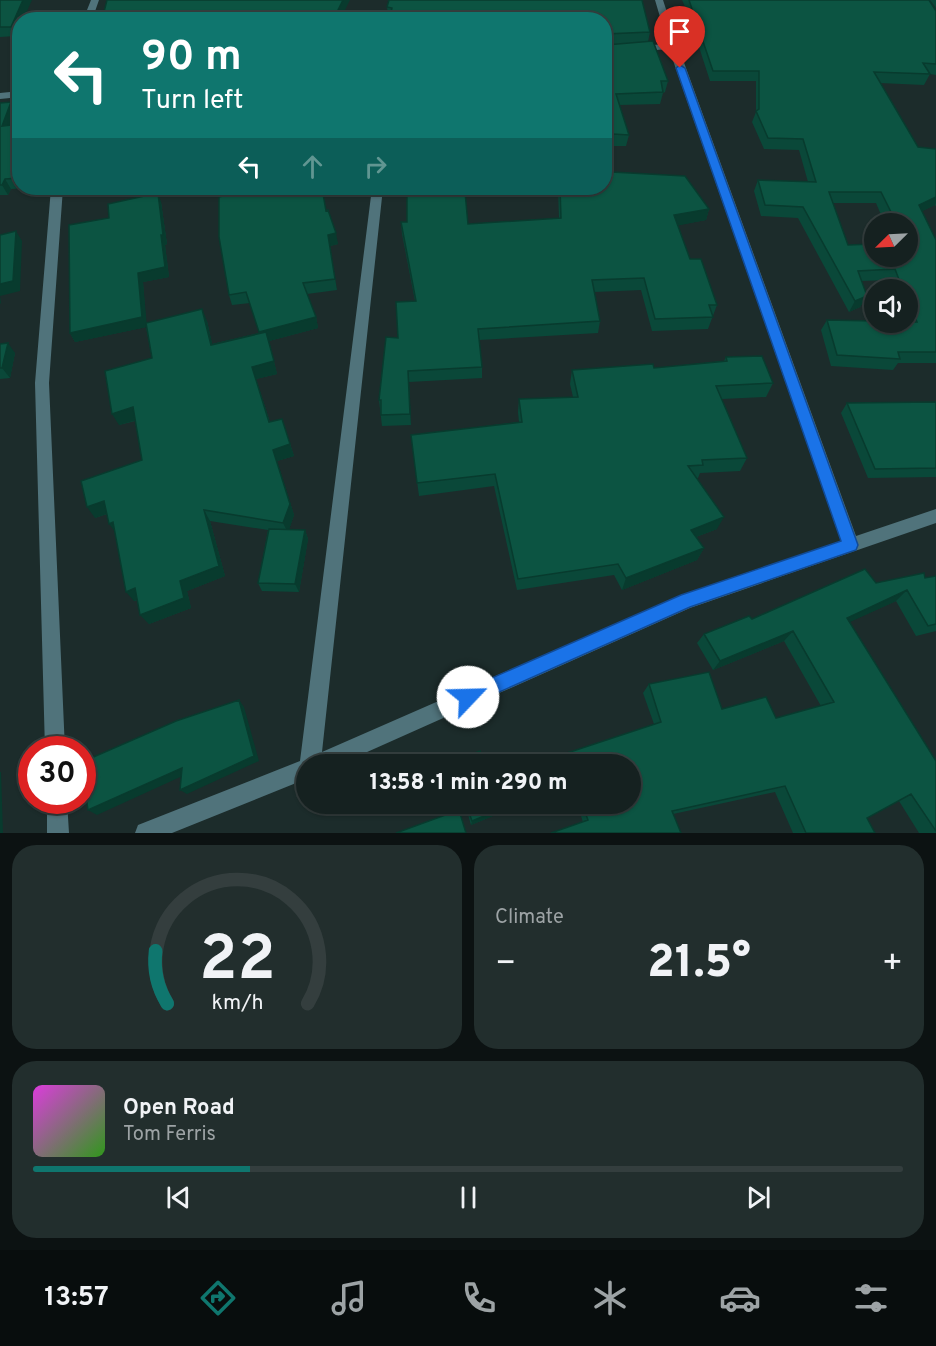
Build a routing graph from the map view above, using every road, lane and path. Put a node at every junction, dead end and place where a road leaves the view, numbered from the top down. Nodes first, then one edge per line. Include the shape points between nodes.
1 (659, 0) edge
2 (673, 46) junction
3 (612, 50) edge
4 (56, 195) edge
5 (376, 195) edge
6 (936, 516) edge
7 (850, 545) junction
8 (55, 736) edge
9 (314, 754) edge
10 (338, 754) edge
11 (296, 773) edge
12 (57, 814) edge
13 (58, 833) edge
14 (146, 833) edge

1 - 2 street
2 - 3 street
2 - 7 street
4 - 8 street via 42,383
5 - 9 street
6 - 7 street
7 - 10 street via 687,601
11 - 14 street
12 - 13 street

